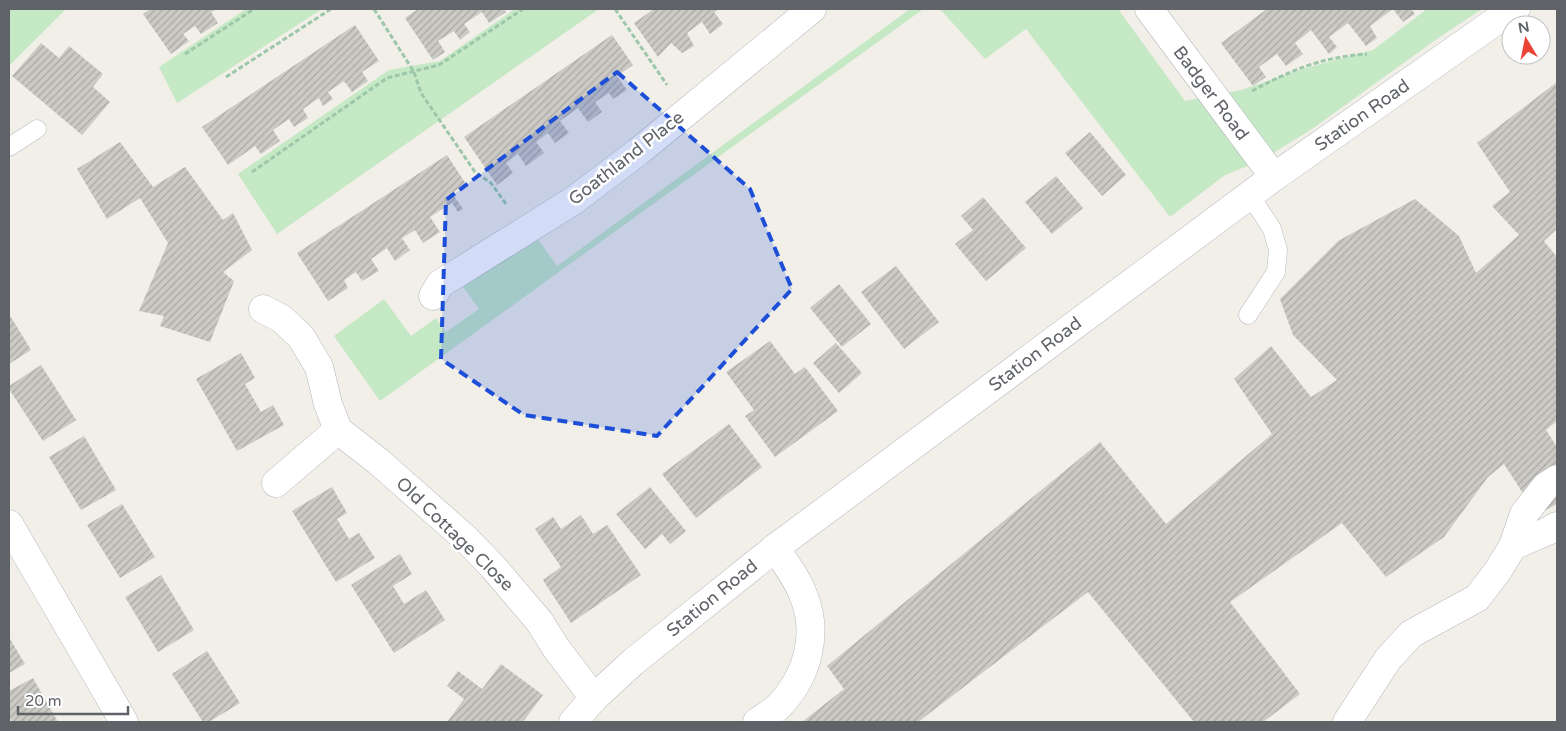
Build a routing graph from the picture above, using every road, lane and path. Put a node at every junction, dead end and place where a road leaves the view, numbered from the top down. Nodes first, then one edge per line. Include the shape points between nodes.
1 (254, 9) edge
2 (331, 9) edge
3 (374, 9) edge
4 (523, 9) edge
5 (615, 9) edge
6 (812, 9) edge
7 (1149, 9) edge
8 (1516, 9) edge
9 (185, 54) dead end
10 (1367, 54) dead end
11 (414, 72) junction
12 (226, 77) dead end
13 (1251, 92) dead end
14 (686, 112) junction
15 (37, 129) dead end
16 (9, 147) edge
17 (252, 172) dead end
18 (1274, 177) junction
19 (1250, 195) junction
20 (524, 232) junction
21 (433, 296) dead end
22 (263, 310) dead end
23 (1248, 315) dead end
24 (338, 430) junction
25 (1557, 479) edge
26 (276, 484) dead end
27 (9, 524) edge
28 (1557, 526) edge
29 (1513, 546) junction
30 (775, 548) junction
31 (594, 698) junction
32 (124, 722) edge
33 (573, 722) edge
34 (757, 722) edge
35 (1347, 722) edge

1 - 9 path
2 - 12 path
3 - 11 path
4 - 11 path via 439,65
5 - 14 path
6 - 14 street, Goathland Place
7 - 18 street, Badger Road
8 - 18 street, Station Road
10 - 13 path via 1319,61 1282,75
11 - 17 path via 387,78
11 - 20 path via 420,94 475,172 491,183
14 - 20 street, Goathland Place via 573,201
15 - 16 lane
18 - 19 street, Station Road
19 - 23 lane via 1272,229 1278,250 1276,272
19 - 30 street, Station Road
20 - 21 street, Goathland Place via 440,284
22 - 24 street via 282,319 301,337 318,367
24 - 26 street
24 - 31 street, Old Cottage Close via 466,539 539,622
25 - 29 street via 1546,486 1524,514
27 - 32 street
28 - 29 street
29 - 35 street via 1477,598 1411,634 1388,659
30 - 31 street, Station Road via 633,662
30 - 34 street via 794,575 804,597 810,621 810,644 807,662 796,686 778,707
31 - 33 street, Station Road

